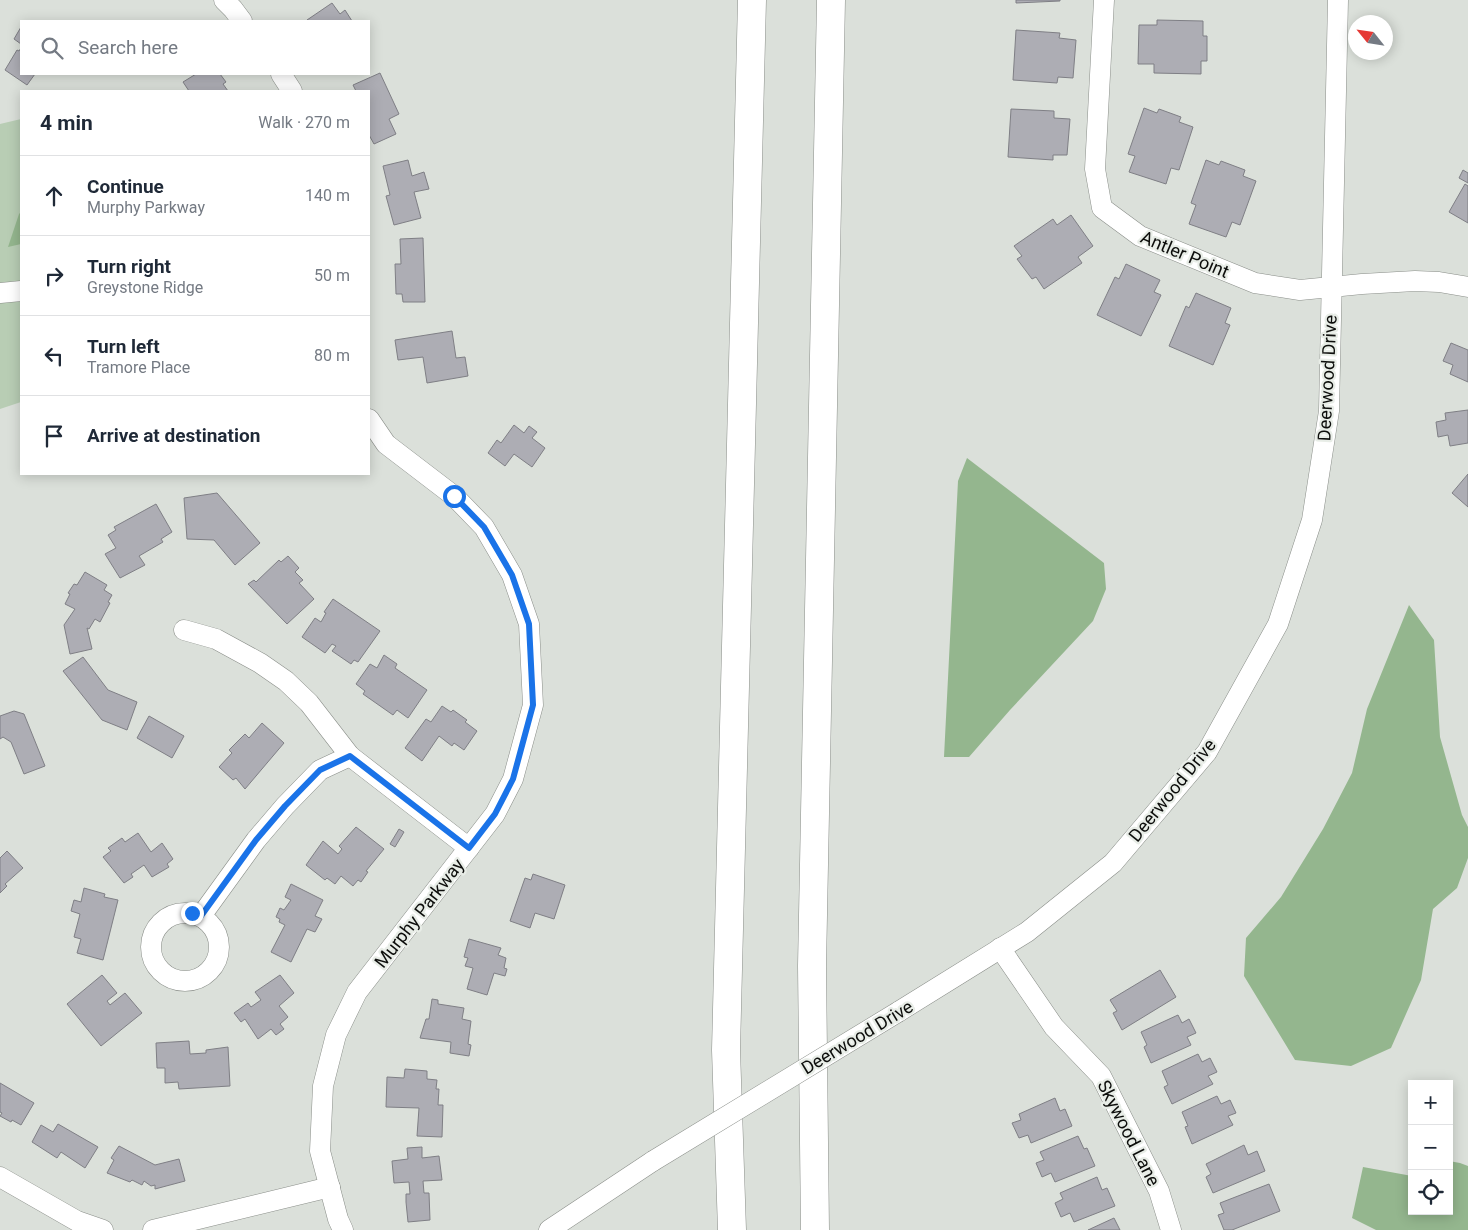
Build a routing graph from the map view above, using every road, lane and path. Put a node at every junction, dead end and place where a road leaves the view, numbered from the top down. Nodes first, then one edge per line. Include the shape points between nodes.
1 (224, 0) edge
2 (752, 0) edge
3 (831, 0) edge
4 (1104, 0) edge
5 (1338, 0) edge
6 (241, 20) edge
7 (282, 75) edge
8 (291, 90) edge
9 (1332, 287) junction
10 (1468, 287) edge
11 (20, 291) edge
12 (0, 293) edge
13 (370, 420) edge
14 (184, 630) dead end
15 (350, 756) junction
16 (469, 848) junction
17 (201, 916) dead end
18 (1000, 948) junction
19 (0, 1177) edge
20 (330, 1187) junction
21 (103, 1230) edge
22 (153, 1230) edge
23 (343, 1230) edge
24 (549, 1230) edge
25 (732, 1230) edge
26 (815, 1230) edge
27 (1171, 1230) edge

1 - 6 street
2 - 25 highway via 726,1050
3 - 26 highway via 812,966
4 - 9 street, Antler Point via 1095,169 1102,208 1140,236 1255,284 1300,290
5 - 9 street, Deerwood Drive
7 - 8 street
9 - 10 street, Antler Point via 1415,281
9 - 18 street, Deerwood Drive via 1329,412 1312,520 1278,624 1207,752 1113,863 1027,932
11 - 12 street
13 - 16 street, Murphy Parkway via 386,444 454,496 484,527 512,575 529,624 531,714 513,779 495,814
14 - 15 street via 216,639 286,681 309,703
15 - 16 street
15 - 17 street via 320,770 285,806
16 - 20 street, Murphy Parkway via 357,992 336,1035 322,1095 320,1151
18 - 24 street, Deerwood Drive, bridge via 652,1161
18 - 27 street, Skywood Lane via 1054,1026 1101,1076 1159,1191
19 - 21 street via 77,1222
20 - 22 street
20 - 23 street, Murphy Parkway

